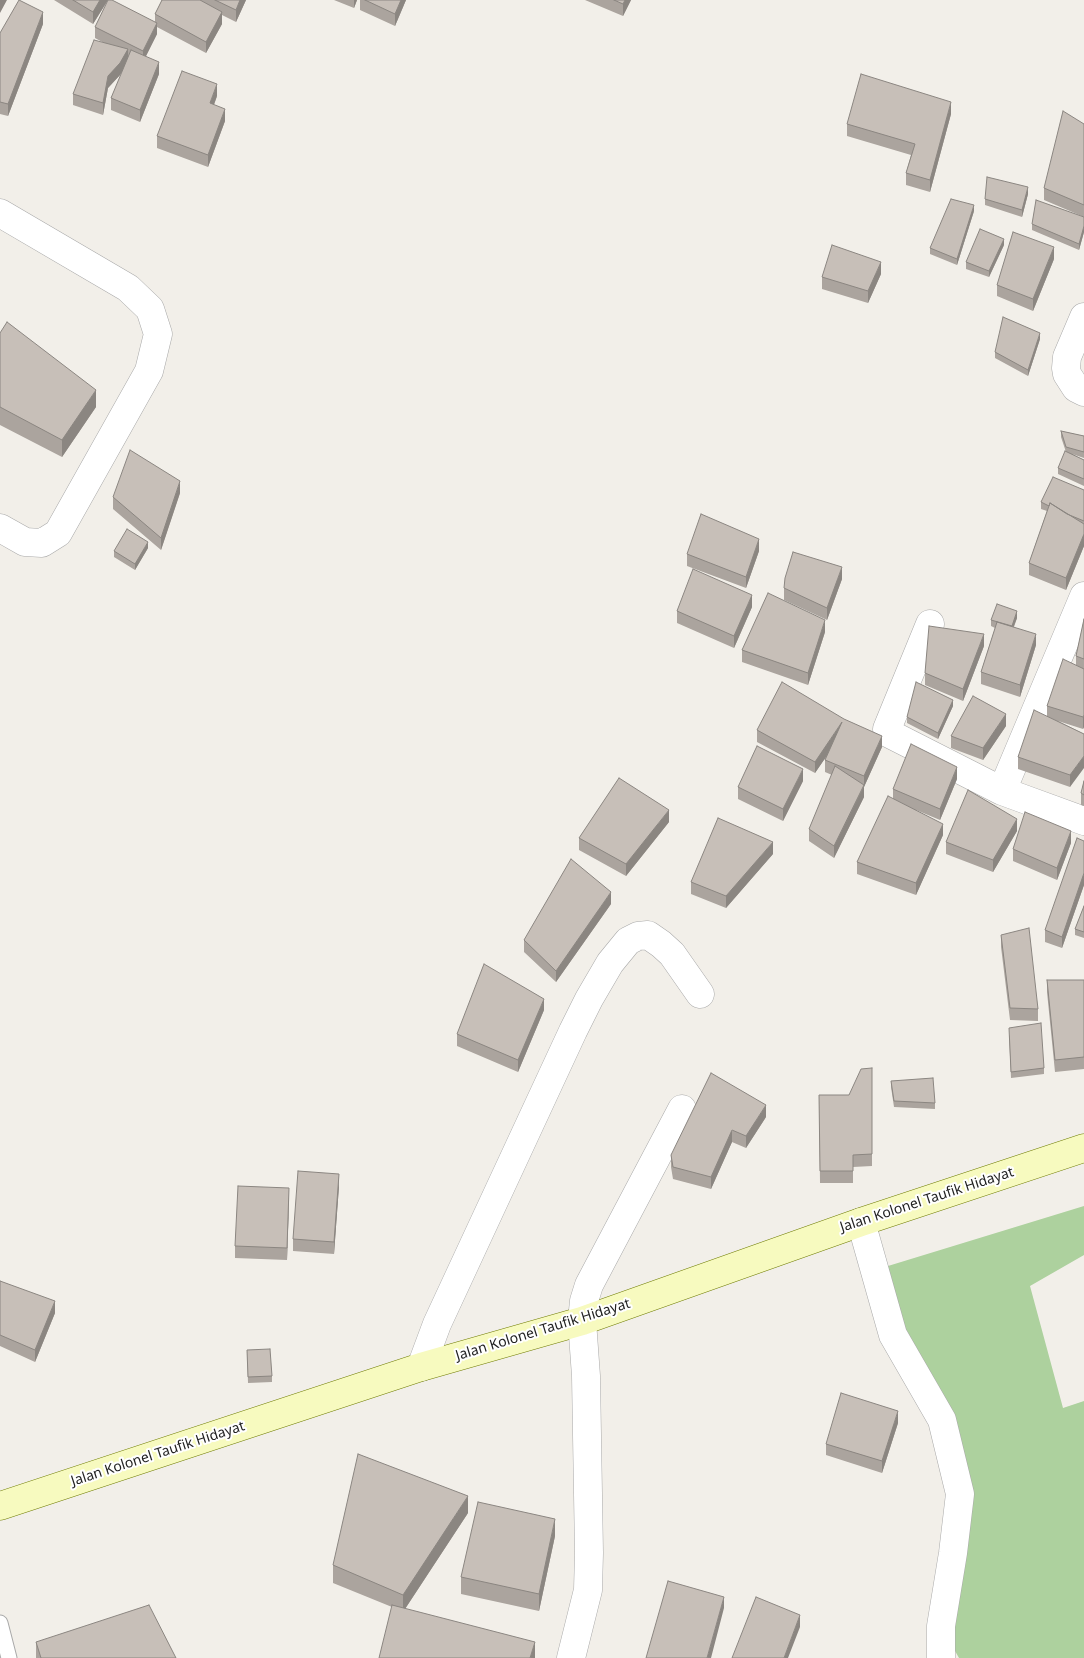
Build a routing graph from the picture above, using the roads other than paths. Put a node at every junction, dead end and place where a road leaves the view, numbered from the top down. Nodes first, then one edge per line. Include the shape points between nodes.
1 (0, 213) edge
2 (1084, 317) edge
3 (1084, 392) edge
4 (0, 528) edge
5 (1084, 596) edge
6 (930, 624) edge
7 (1002, 790) junction
8 (1084, 821) edge
9 (700, 994) dead end
10 (682, 1109) dead end
11 (1084, 1148) edge
12 (861, 1222) junction
13 (582, 1321) junction
14 (422, 1367) junction
15 (0, 1506) edge
16 (0, 1623) edge
17 (9, 1658) edge
18 (571, 1658) edge
19 (941, 1658) edge

1 - 4 street via 128,288 150,309 158,334 150,371 58,533 42,543 25,542
2 - 3 street via 1067,357 1066,368 1076,388
5 - 7 street
6 - 7 street via 888,733
7 - 8 street
9 - 14 street via 672,954 648,935 628,941 610,963 573,1031 437,1324
10 - 13 street via 589,1285
11 - 12 main road, Jalan Kolonel Taufik Hidayat
12 - 13 main road, Jalan Kolonel Taufik Hidayat
12 - 19 street via 893,1335 942,1420 960,1494 941,1626
13 - 14 main road, Jalan Kolonel Taufik Hidayat
13 - 18 street via 589,1562 588,1590
14 - 15 main road, Jalan Kolonel Taufik Hidayat
16 - 17 lane

